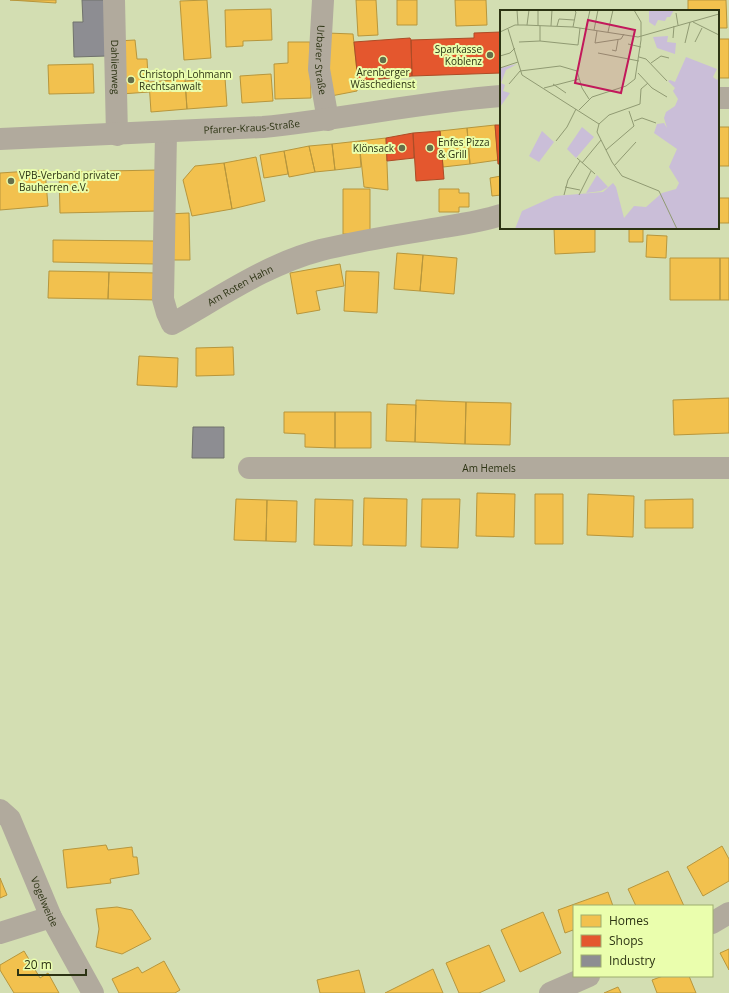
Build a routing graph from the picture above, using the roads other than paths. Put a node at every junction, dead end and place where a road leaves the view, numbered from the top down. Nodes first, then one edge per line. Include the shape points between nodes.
1 (114, 0) edge
2 (323, 0) edge
3 (500, 96) edge
4 (328, 120) junction
5 (166, 133) junction
6 (117, 135) junction
7 (0, 139) edge
8 (500, 215) edge
9 (249, 468) dead end
10 (729, 468) edge
11 (0, 810) edge
12 (729, 914) edge
13 (51, 917) junction
14 (713, 922) edge
15 (0, 933) edge
16 (587, 977) edge
17 (93, 993) edge
18 (550, 993) edge

1 - 6 street, Dahlienweg
2 - 4 street, Urbarer Straße via 320,69
3 - 4 street, Pfarrer-Kraus-Straße
4 - 5 street, Pfarrer-Kraus-Straße
5 - 6 street, Pfarrer-Kraus-Straße
5 - 8 street, Am Roten Hahn via 163,299 172,324 266,271 320,250
6 - 7 street, Pfarrer-Kraus-Straße
9 - 10 street, Am Hemels
11 - 13 street, Vogelweide via 10,819
12 - 14 street
13 - 15 street
13 - 17 street, Vogelweide
16 - 18 street

